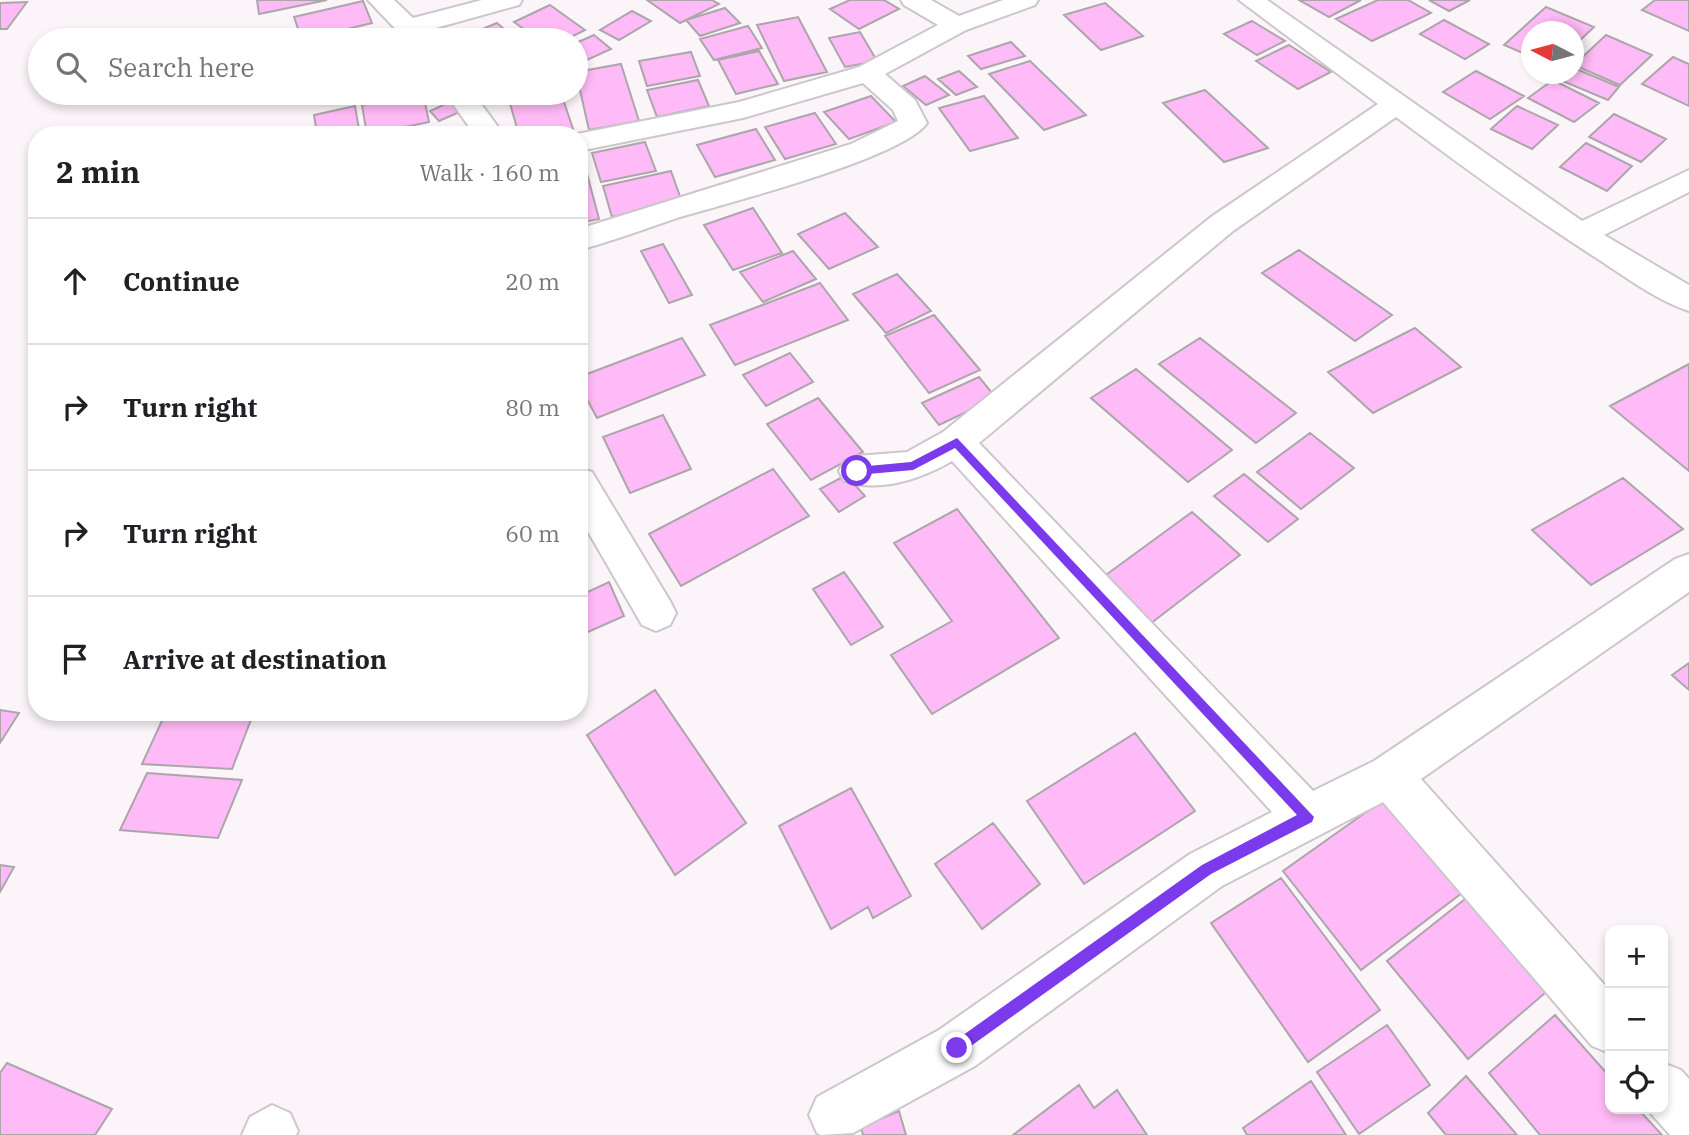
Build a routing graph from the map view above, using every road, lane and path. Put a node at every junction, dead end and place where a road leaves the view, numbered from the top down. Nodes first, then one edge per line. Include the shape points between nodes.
1 (380, 0) edge
2 (510, 0) edge
3 (913, 0) edge
4 (1026, 0) edge
5 (1251, 0) edge
6 (957, 25) junction
7 (409, 28) edge
8 (432, 28) edge
9 (868, 73) junction
10 (1395, 104) junction
11 (468, 105) edge
12 (483, 126) edge
13 (588, 140) edge
14 (1689, 180) edge
15 (1581, 234) junction
16 (588, 237) edge
17 (1689, 299) edge
18 (957, 442) junction
19 (857, 471) dead end
20 (588, 498) edge
21 (1689, 571) edge
22 (656, 613) dead end
23 (1389, 776) junction
24 (1307, 817) junction
25 (1605, 1022) edge
26 (1668, 1094) edge
27 (835, 1115) dead end
28 (1689, 1118) edge

1 - 7 street
2 - 8 street
3 - 6 street
4 - 6 street
5 - 10 street
6 - 9 street
9 - 13 street via 743,110
9 - 16 street via 905,106 913,123 895,138
10 - 15 street
10 - 18 street via 1222,224
11 - 12 street
14 - 15 street
15 - 17 street
18 - 19 street via 913,466
18 - 24 street
20 - 22 street
21 - 23 street
23 - 24 street
23 - 25 street
24 - 27 street via 1206,870 957,1048
26 - 28 street

